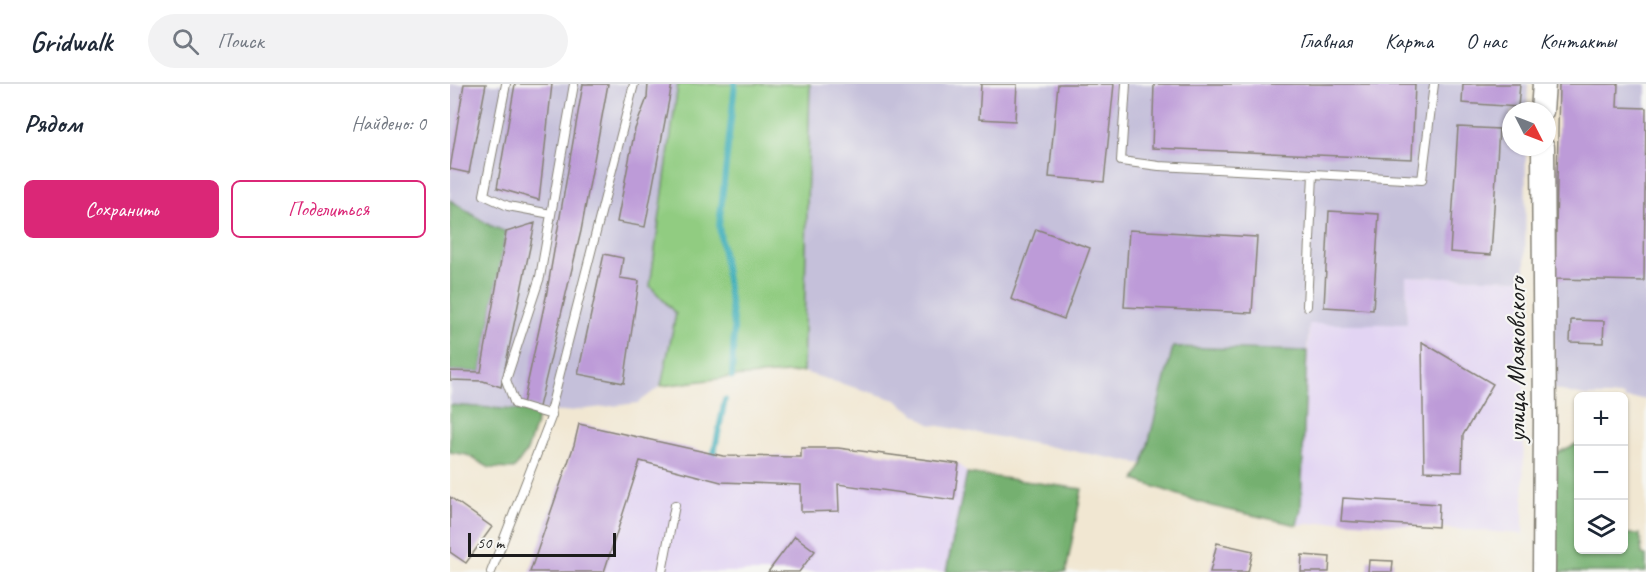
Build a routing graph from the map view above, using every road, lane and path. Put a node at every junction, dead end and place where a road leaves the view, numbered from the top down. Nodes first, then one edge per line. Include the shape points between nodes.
1 (506, 84) edge
2 (574, 84) edge
3 (634, 84) edge
4 (1126, 84) edge
5 (1434, 84) edge
6 (1544, 84) edge
7 (1543, 102) edge
8 (1543, 156) edge
9 (1313, 174) junction
10 (551, 214) junction
11 (1306, 306) dead end
12 (552, 415) junction
13 (675, 505) dead end
14 (491, 572) edge
15 (662, 572) edge
16 (1544, 572) edge

1 - 10 lane via 484,195 508,206
2 - 10 lane
3 - 12 lane
4 - 9 lane via 1121,160 1159,166
5 - 9 lane via 1422,180
6 - 7 street
8 - 16 street, улица Маяковского
9 - 11 lane
10 - 12 lane via 540,277 506,380 515,404
12 - 14 lane
13 - 15 lane

